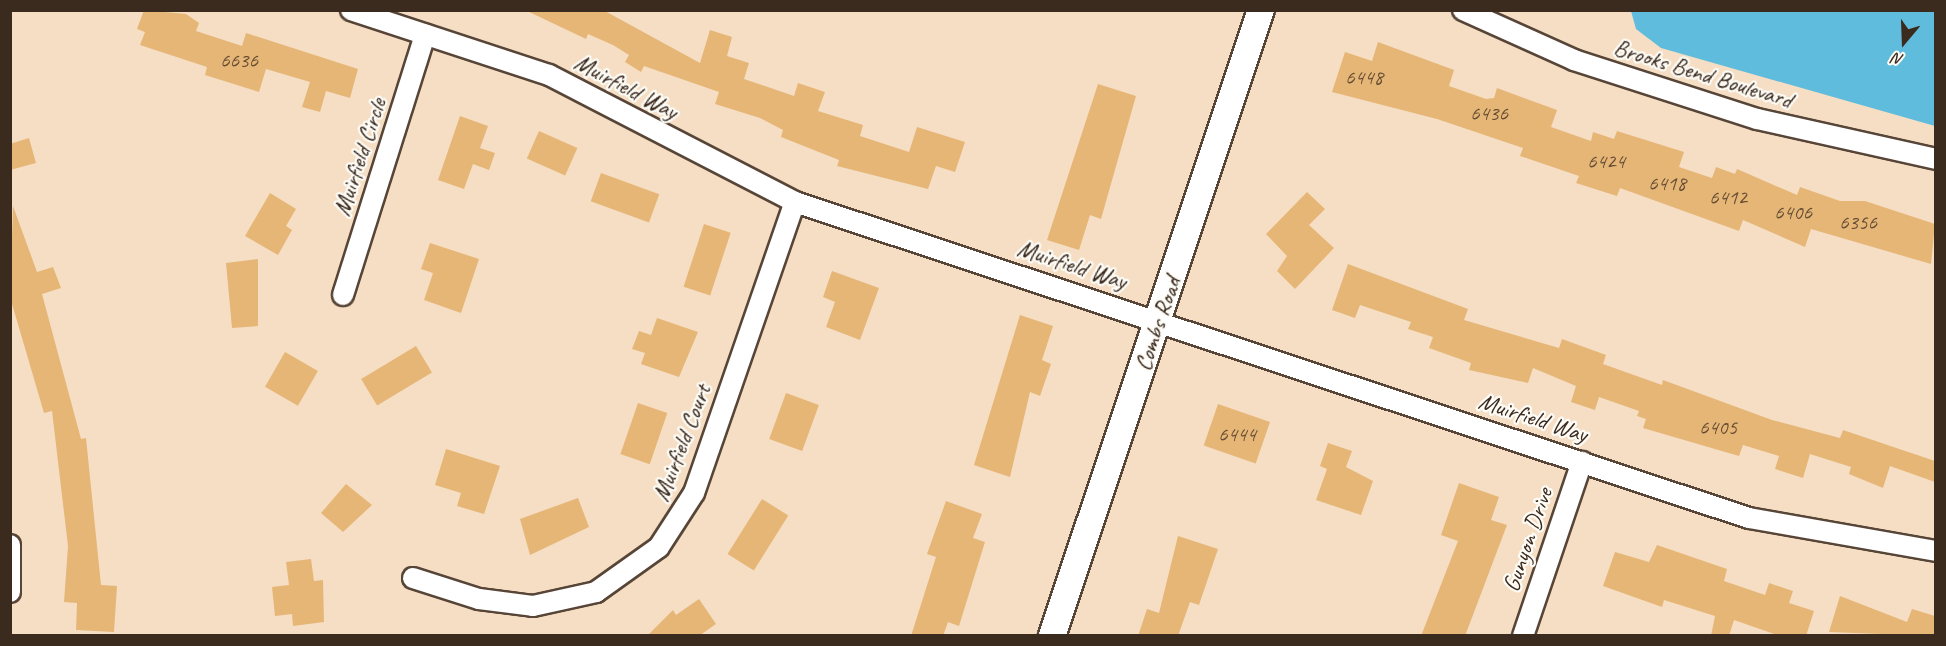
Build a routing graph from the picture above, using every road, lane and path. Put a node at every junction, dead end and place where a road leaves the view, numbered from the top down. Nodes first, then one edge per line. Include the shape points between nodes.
1 (351, 10) edge
2 (1261, 10) edge
3 (1463, 10) edge
4 (425, 35) junction
5 (1935, 159) edge
6 (795, 202) junction
7 (343, 295) dead end
8 (1160, 320) junction
9 (1582, 462) junction
10 (10, 545) edge
11 (1935, 551) edge
12 (413, 578) dead end
13 (10, 592) edge
14 (1052, 636) edge
15 (1523, 636) edge

1 - 4 street, Muirfield Way
2 - 8 street, Combs Road
3 - 5 street, Brooks Bend Boulevard via 1574,60 1713,106 1821,137
4 - 6 street, Muirfield Way via 589,93
4 - 7 street, Muirfield Circle
6 - 8 street, Muirfield Way
6 - 12 street, Muirfield Court via 694,493 659,547 596,591 533,606 478,599
8 - 9 street, Muirfield Way
8 - 14 street, Combs Road
9 - 11 street, Muirfield Way via 1790,528
9 - 15 street, Gunyon Drive
10 - 13 street

